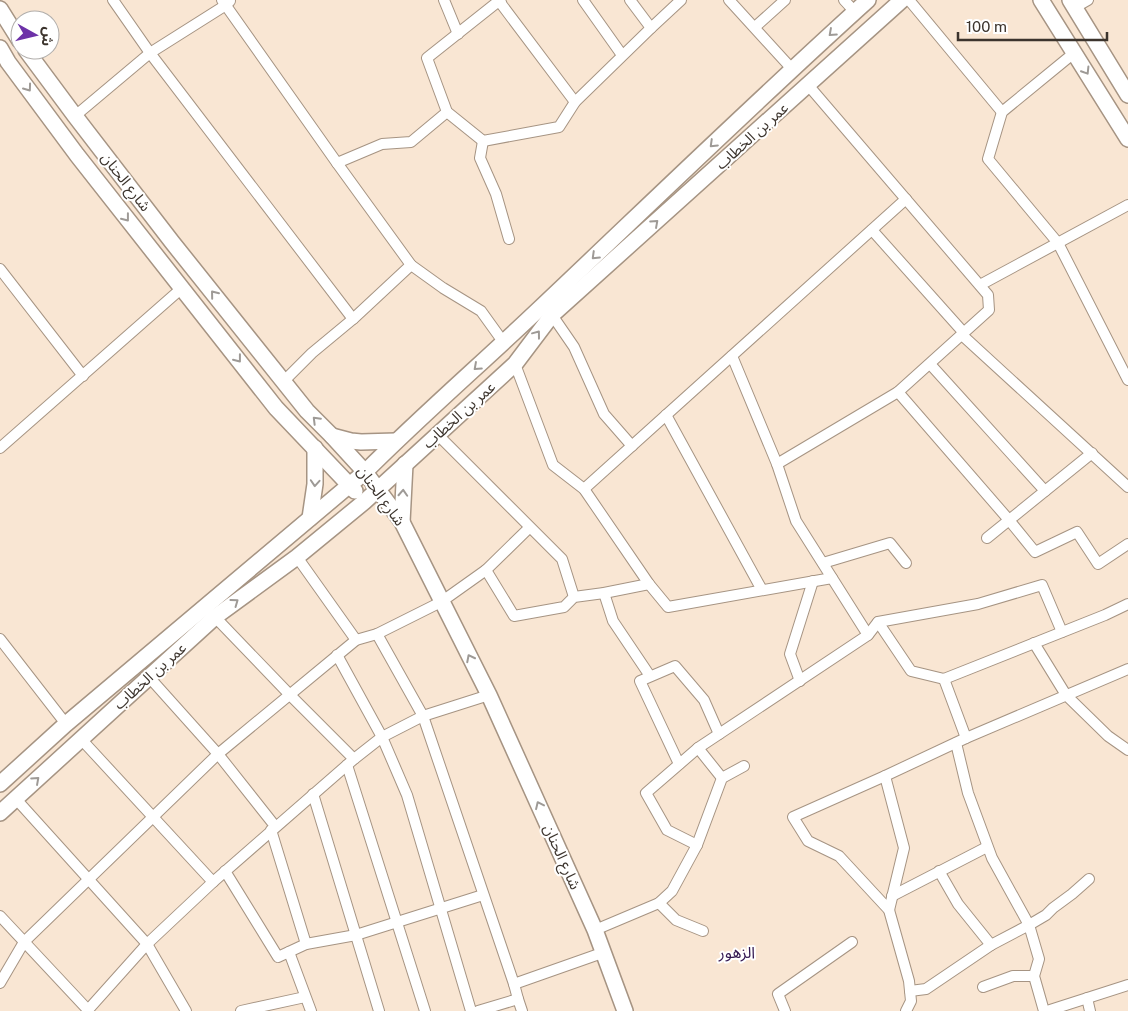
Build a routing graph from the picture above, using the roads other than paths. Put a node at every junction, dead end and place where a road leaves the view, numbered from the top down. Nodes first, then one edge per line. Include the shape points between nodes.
1 (113, 0) edge
2 (444, 0) edge
3 (500, 0) edge
4 (583, 0) edge
5 (630, 0) edge
6 (681, 0) edge
7 (729, 0) edge
8 (785, 0) edge
9 (844, 0) edge
10 (868, 0) edge
11 (902, 0) edge
12 (909, 0) edge
13 (1042, 0) edge
14 (1088, 0) edge
15 (226, 2) edge
16 (1072, 4) edge
17 (0, 9) edge
18 (855, 12) junction
19 (10, 25) edge
20 (755, 27) junction
21 (651, 28) junction
22 (458, 34) junction
23 (0, 48) edge
24 (150, 54) junction
25 (1074, 54) junction
26 (622, 55) junction
27 (33, 60) edge
28 (792, 69) junction
29 (808, 85) junction
30 (1128, 95) edge
31 (575, 102) junction
32 (447, 112) junction
33 (1002, 112) junction
34 (75, 116) junction
35 (1128, 139) edge
36 (483, 141) junction
37 (336, 163) junction
38 (906, 199) junction
39 (1128, 205) edge
40 (872, 230) junction
41 (509, 239) dead end
42 (1058, 243) junction
43 (411, 265) junction
44 (0, 269) edge
45 (980, 285) junction
46 (182, 288) junction
47 (552, 315) junction
48 (353, 319) junction
49 (963, 334) junction
50 (504, 343) junction
51 (732, 356) junction
52 (515, 364) junction
53 (930, 364) junction
54 (83, 376) junction
55 (284, 380) junction
56 (1128, 380) edge
57 (898, 392) junction
58 (666, 415) junction
59 (437, 434) junction
60 (332, 436) junction
61 (396, 441) junction
62 (1, 445) edge
63 (632, 446) junction
64 (315, 448) junction
65 (1092, 453) junction
66 (405, 464) junction
67 (777, 464) junction
68 (365, 472) junction
69 (350, 485) junction
70 (1128, 487) edge
71 (377, 489) junction
72 (584, 490) junction
73 (1045, 491) junction
74 (364, 502) junction
75 (310, 518) junction
76 (1010, 520) junction
77 (402, 522) junction
78 (530, 528) junction
79 (987, 538) dead end
80 (1128, 544) edge
81 (297, 557) junction
82 (823, 563) junction
83 (906, 563) dead end
84 (486, 570) junction
85 (832, 578) junction
86 (813, 581) junction
87 (649, 584) junction
88 (762, 590) junction
89 (604, 594) junction
90 (574, 597) junction
91 (441, 602) junction
92 (1128, 604) edge
93 (215, 617) junction
94 (878, 622) junction
95 (1062, 632) junction
96 (377, 634) junction
97 (868, 635) junction
98 (0, 639) edge
99 (356, 640) junction
100 (1034, 643) junction
101 (337, 655) junction
102 (1128, 669) edge
103 (650, 676) junction
104 (149, 677) junction
105 (944, 679) junction
106 (800, 680) junction
107 (290, 695) junction
108 (489, 695) junction
109 (1066, 695) junction
110 (423, 716) junction
111 (66, 724) junction
112 (719, 734) junction
113 (382, 737) junction
114 (966, 738) junction
115 (81, 739) junction
116 (956, 743) junction
117 (698, 748) junction
118 (1128, 750) edge
119 (218, 754) junction
120 (350, 762) junction
121 (679, 764) junction
122 (744, 766) dead end
123 (885, 776) junction
124 (722, 778) junction
125 (0, 784) edge
126 (313, 794) junction
127 (16, 799) junction
128 (0, 813) edge
129 (152, 818) junction
130 (273, 828) junction
131 (697, 845) junction
132 (987, 847) junction
133 (225, 871) junction
134 (939, 871) junction
135 (89, 879) junction
136 (1089, 880) dead end
137 (213, 882) junction
138 (483, 895) junction
139 (892, 896) junction
140 (659, 902) junction
141 (441, 909) junction
142 (889, 910) junction
143 (0, 916) edge
144 (397, 922) junction
145 (1029, 925) junction
146 (595, 930) junction
147 (703, 931) dead end
148 (356, 935) junction
149 (24, 942) junction
150 (852, 942) dead end
151 (147, 944) junction
152 (306, 944) junction
153 (991, 945) junction
154 (289, 952) junction
155 (602, 953) junction
156 (1034, 976) junction
157 (0, 983) edge
158 (514, 984) junction
159 (1128, 985) edge
160 (983, 987) dead end
161 (910, 991) junction
162 (305, 996) junction
163 (1087, 998) junction
164 (518, 999) junction
165 (88, 1010) edge
166 (186, 1011) edge
167 (242, 1011) edge
168 (310, 1011) edge
169 (379, 1011) edge
170 (425, 1011) edge
171 (471, 1011) edge
172 (478, 1011) edge
173 (522, 1011) edge
174 (625, 1011) edge
175 (785, 1011) edge
176 (906, 1011) edge
177 (1046, 1011) edge
178 (1090, 1011) edge

1 - 24 street
2 - 22 street
3 - 22 street
3 - 31 street
4 - 26 street
5 - 21 street
6 - 21 street
7 - 20 street
8 - 20 street
9 - 18 street
10 - 18 street, عمر بن الخطاب
11 - 29 street, عمر بن الخطاب
12 - 33 street
13 - 25 street
14 - 16 street
15 - 24 street
15 - 37 street
16 - 30 street
17 - 19 street
18 -> 28 street, عمر بن الخطاب
20 - 28 street
21 - 26 street
22 - 32 street via 428,58
23 -> 46 street, شارع الحنان via 77,156
24 - 34 street
24 - 48 street
25 - 33 street
25 -> 35 street
26 - 31 street
27 - 34 street, شارع الحنان
28 -> 50 street, عمر بن الخطاب
29 - 38 street
47 -> 29 street, عمر بن الخطاب
31 - 36 street via 559,127
32 - 36 street
32 - 37 street via 411,142 382,144
33 - 42 street via 988,158
55 -> 34 street, شارع الحنان
36 - 41 street via 480,158 496,194
37 - 43 street
38 - 40 street
38 - 45 street
39 - 42 street
40 - 49 street
40 - 51 street
42 - 45 street
42 - 56 street
43 - 48 street
43 - 50 street via 481,310
44 - 54 street
45 - 49 street via 988,296 989,310
46 - 54 street
46 -> 64 street, شارع الحنان via 276,408
52 -> 47 street, عمر بن الخطاب
47 - 63 street via 574,347 604,414
48 - 55 street
49 - 53 street
49 - 65 street
50 -> 61 street, عمر بن الخطاب
51 - 58 street
51 - 67 street
52 - 59 street, عمر بن الخطاب
52 - 72 street via 553,465
53 - 57 street
53 - 73 street
54 - 62 street
60 -> 55 street, شارع الحنان via 307,411
57 - 67 street
57 - 76 street
58 - 63 street
58 - 88 street
59 - 66 street, عمر بن الخطاب
59 - 78 street
60 - 61 street via 362,442
60 - 68 street, شارع الحنان
61 - 68 street, عمر بن الخطاب
63 - 72 street
64 - 69 street, شارع الحنان
64 -> 75 street via 315,484
65 - 70 street
65 - 73 street
66 - 71 street, عمر بن الخطاب
77 -> 66 street
67 - 82 street via 796,521
68 - 69 street, عمر بن الخطاب
68 - 71 street, شارع الحنان
69 - 74 street, شارع الحنان
69 - 75 street, عمر بن الخطاب
71 - 74 street, عمر بن الخطاب
71 - 77 street, شارع الحنان
72 - 87 street
73 - 76 street
74 - 81 street, عمر بن الخطاب
75 - 111 street, عمر بن الخطاب
76 - 79 street
76 - 80 street via 1035,552 1077,532 1098,564
77 - 91 street, شارع الحنان
78 - 84 street
78 - 90 street via 562,559
93 -> 81 street, عمر بن الخطاب
81 - 99 street
82 - 83 street via 890,543
82 - 85 street
84 - 90 street via 514,616 564,607
84 - 91 street
85 - 86 street
85 - 97 street
86 - 88 street
86 - 106 street via 790,654
87 - 88 street via 668,607
87 - 89 street
89 - 90 street
89 - 103 street via 613,621
91 - 96 street
108 -> 91 street, شارع الحنان
92 - 95 street
93 - 104 street, عمر بن الخطاب
93 - 107 street
94 - 95 street via 978,604 1042,585
94 - 97 street
94 - 105 street via 911,671
95 - 100 street
96 - 99 street
96 - 110 street
97 - 106 street
98 - 111 street
99 - 101 street
100 - 105 street
100 - 109 street
101 - 107 street
101 - 113 street
102 - 109 street
103 - 112 street via 675,666 704,700
103 - 121 street via 640,680
104 - 115 street, عمر بن الخطاب
104 - 119 street
105 - 114 street
106 - 112 street
107 - 119 street
107 - 120 street
108 - 110 street
146 -> 108 street, شارع الحنان
109 - 114 street
109 - 118 street via 1108,736
110 - 113 street
110 - 138 street
111 - 125 street, عمر بن الخطاب
112 - 117 street
113 - 120 street
113 - 141 street via 407,795
114 - 116 street
127 -> 115 street, عمر بن الخطاب
115 - 129 street
116 - 123 street
116 - 132 street
117 - 121 street
117 - 124 street
119 - 129 street
119 - 130 street
120 - 126 street
120 - 144 street
121 - 131 street via 646,793 667,830
122 - 124 street
123 - 139 street via 904,848
123 - 142 street via 793,816 808,841 839,856
124 - 131 street
126 - 130 street
126 - 148 street
127 - 128 street, عمر بن الخطاب
127 - 135 street
129 - 135 street
129 - 137 street
130 - 133 street
130 - 152 street
131 - 140 street via 672,891
132 - 134 street
132 - 145 street
133 - 137 street
133 - 154 street via 278,957
134 - 139 street
134 - 153 street via 958,904
135 - 149 street
135 - 151 street
136 - 145 street
137 - 151 street
138 - 141 street
138 - 158 street
139 - 142 street
140 - 146 street
140 - 147 street via 676,920
141 - 144 street
141 - 171 street
142 - 161 street via 910,981
143 - 149 street
144 - 148 street
144 - 170 street
145 - 153 street
145 - 156 street via 1039,959
146 - 155 street, شارع الحنان
148 - 152 street
148 - 169 street
149 - 157 street
149 - 165 street
150 - 175 street via 778,994
151 - 165 street
151 - 166 street
152 - 154 street
153 - 161 street via 926,989
154 - 162 street
155 - 158 street
155 - 174 street, شارع الحنان
156 - 160 street via 1013,976
156 - 177 street
158 - 164 street
159 - 163 street
161 - 176 street via 911,1001
162 - 167 street
162 - 168 street
163 - 177 street
163 - 178 street
164 - 172 street
164 - 173 street

